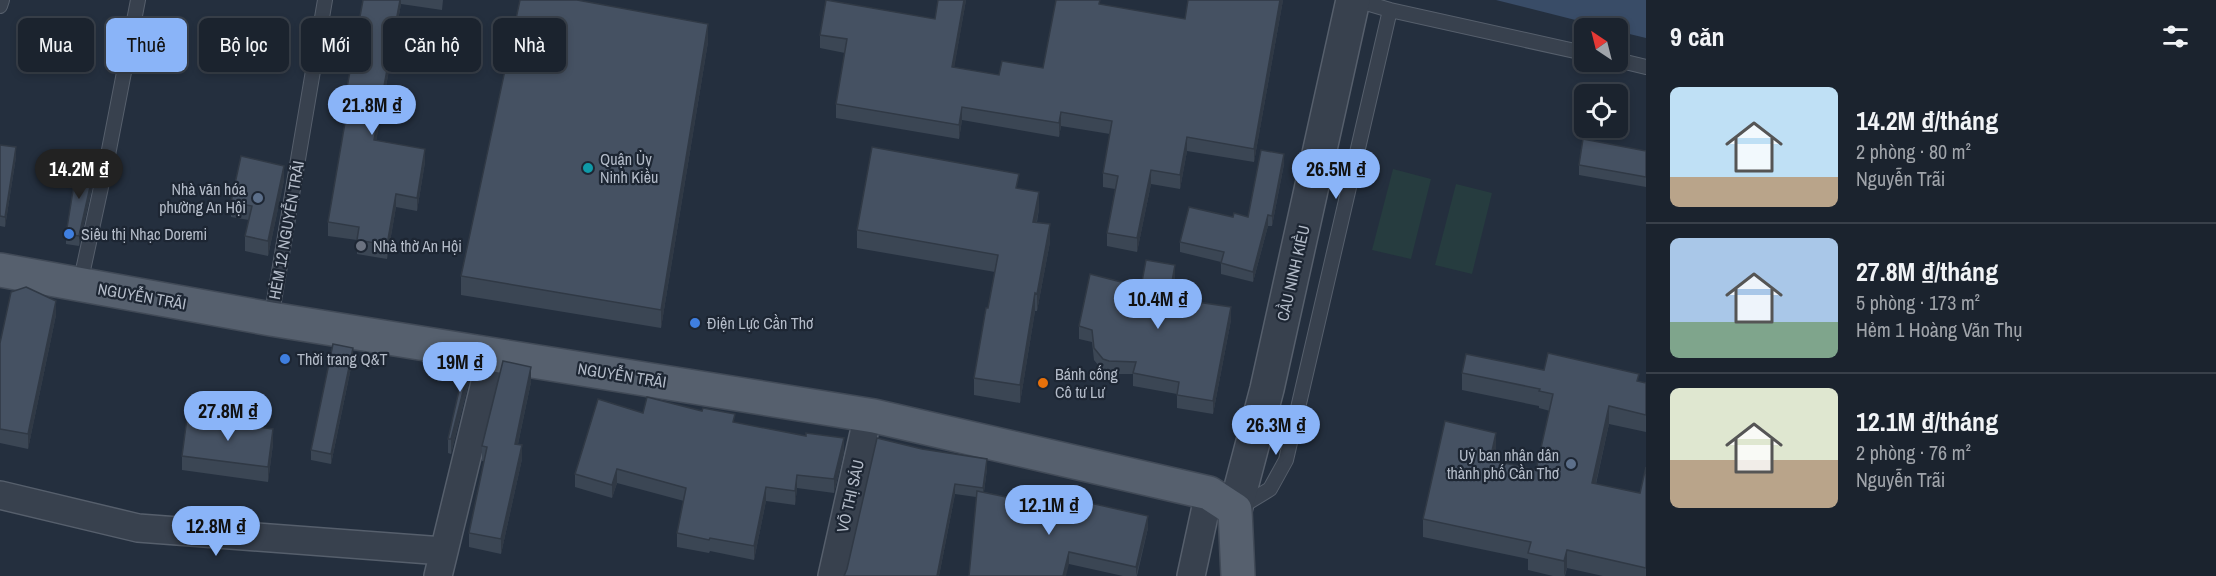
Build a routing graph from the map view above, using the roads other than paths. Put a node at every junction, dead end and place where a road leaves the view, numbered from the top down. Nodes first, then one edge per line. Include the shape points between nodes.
1 (2, 0) edge
2 (138, 0) edge
3 (325, 0) edge
4 (1355, 0) edge
5 (0, 6) edge
6 (1390, 10) junction
7 (1574, 51) edge
8 (1628, 63) edge
9 (1646, 67) edge
10 (0, 270) edge
11 (80, 284) junction
12 (271, 319) junction
13 (492, 354) junction
14 (868, 415) junction
15 (0, 495) edge
16 (1222, 502) junction
17 (440, 564) edge
18 (832, 576) edge
19 (1191, 576) edge
20 (1238, 576) edge

1 - 5 lane
2 - 11 lane
3 - 12 lane, HẺM 12 NGUYỄN TRÃI
4 - 6 lane
4 - 16 street, CẦU NINH KIỀU via 1267,389
6 - 7 lane
6 - 16 lane via 1286,460 1270,489
8 - 9 lane
10 - 11 main road, NGUYỄN TRÃI
11 - 12 main road, NGUYỄN TRÃI
12 - 13 main road, NGUYỄN TRÃI
13 - 14 main road, NGUYỄN TRÃI
13 - 17 street
14 - 16 main road, NGUYỄN TRÃI
14 - 18 street, VÕ THỊ SÁU
15 - 17 street via 138,528
16 - 19 street
16 - 20 main road

